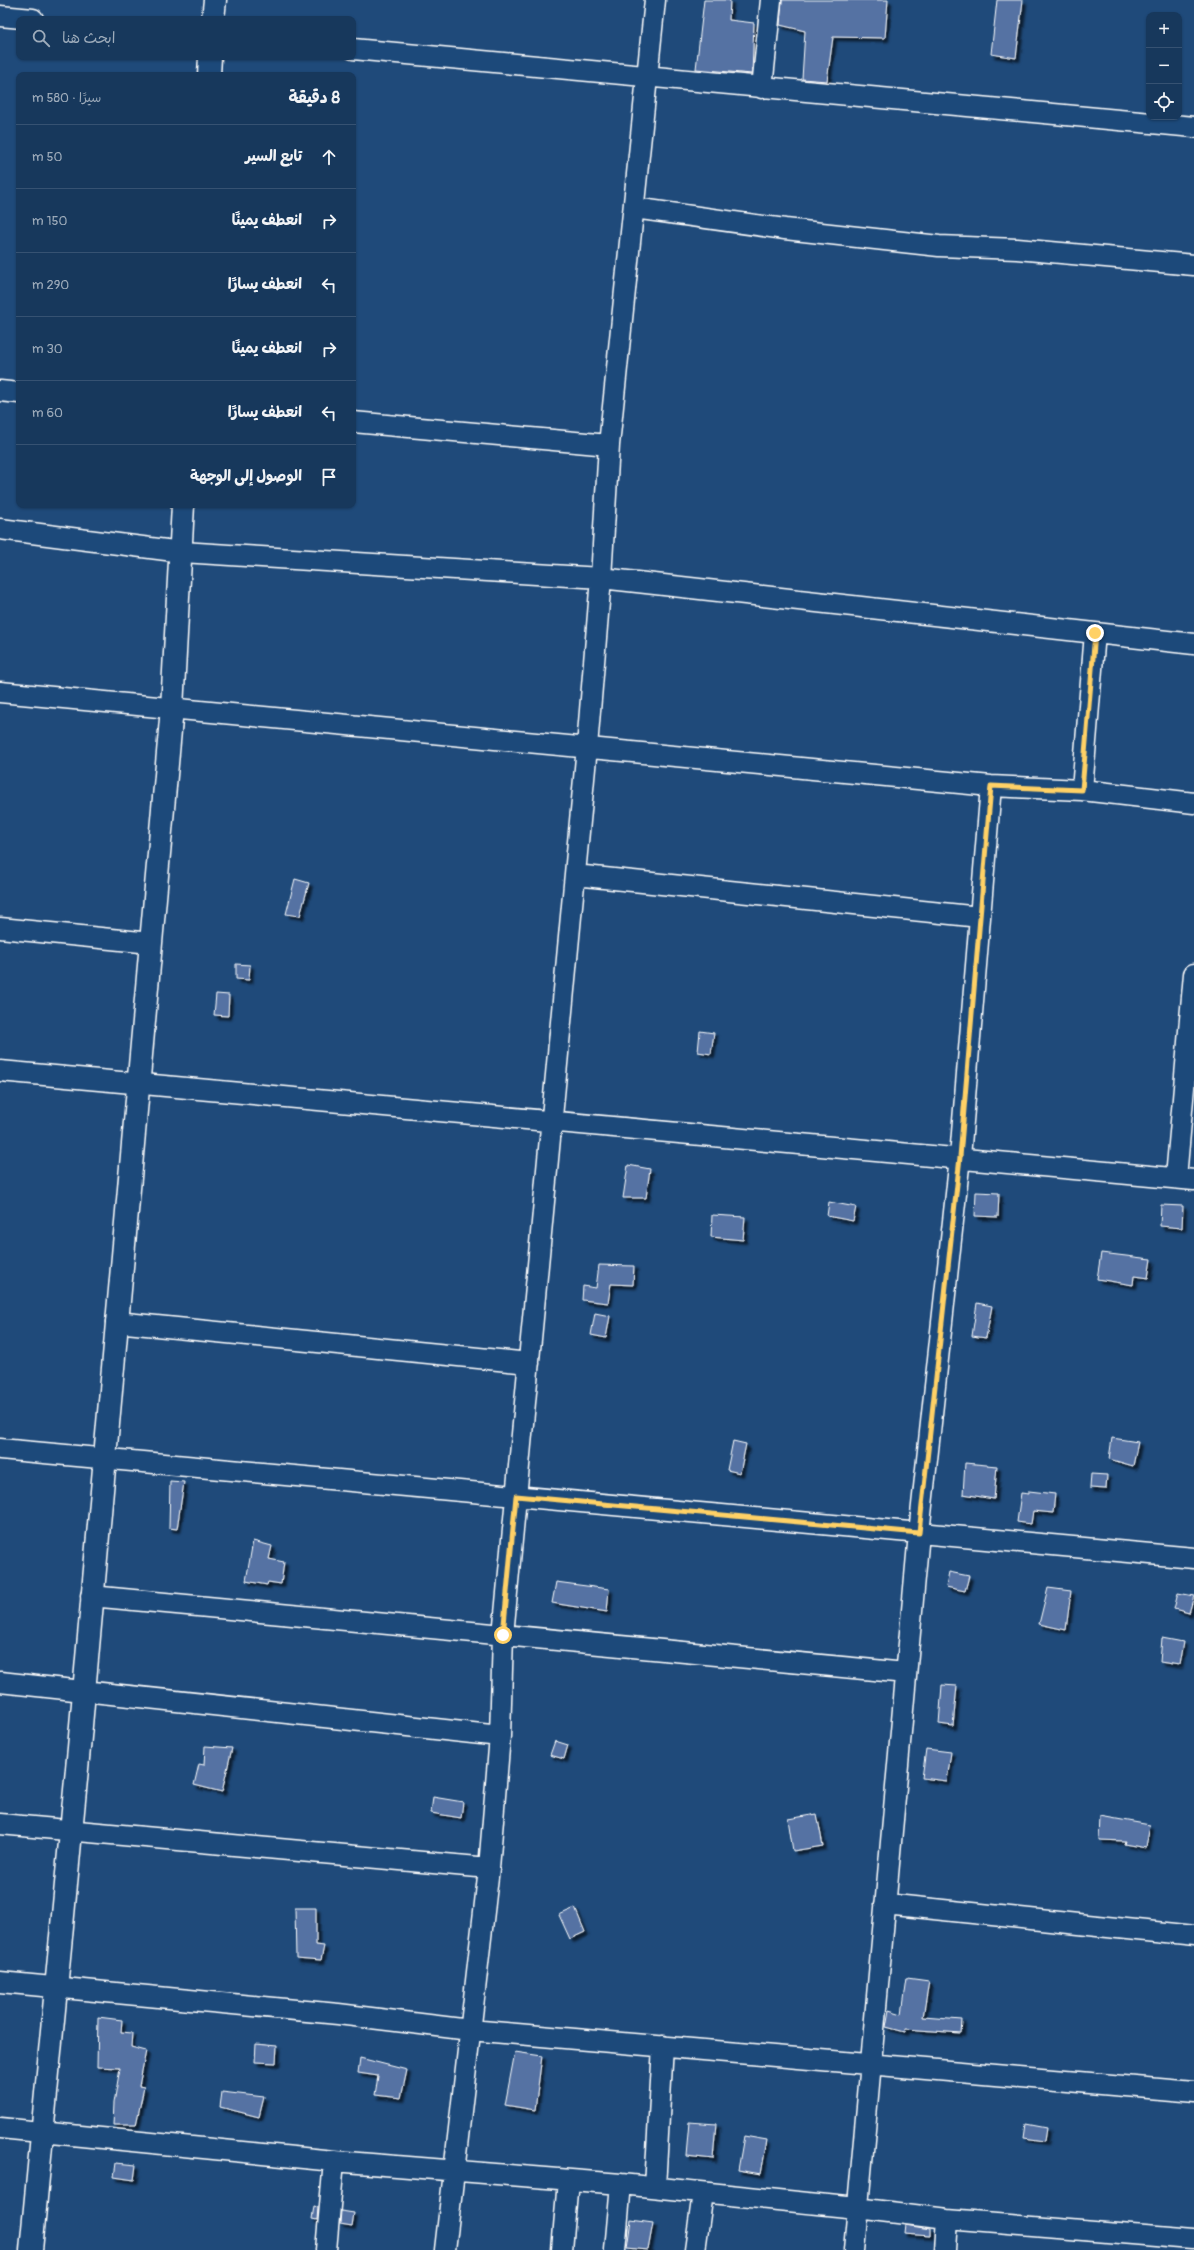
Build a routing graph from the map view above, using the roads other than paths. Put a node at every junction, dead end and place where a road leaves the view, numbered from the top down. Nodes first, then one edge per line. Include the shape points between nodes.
1 (216, 0) edge
2 (655, 0) edge
3 (771, 0) edge
4 (0, 16) edge
5 (213, 16) edge
6 (16, 17) edge
7 (356, 49) edge
8 (210, 60) edge
9 (209, 72) edge
10 (647, 77) junction
11 (762, 88) junction
12 (1194, 128) edge
13 (634, 208) junction
14 (1194, 265) edge
15 (0, 391) edge
16 (16, 393) edge
17 (356, 422) edge
18 (609, 445) junction
19 (183, 508) edge
20 (0, 529) edge
21 (182, 552) junction
22 (601, 578) junction
23 (1095, 633) junction
24 (1194, 644) edge
25 (0, 692) edge
26 (172, 708) junction
27 (587, 747) junction
28 (991, 786) junction
29 (1082, 790) junction
30 (1194, 803) edge
31 (575, 875) junction
32 (980, 917) junction
33 (0, 928) edge
34 (151, 944) junction
35 (1194, 974) edge
36 (0, 1071) edge
37 (138, 1083) junction
38 (552, 1122) junction
39 (960, 1157) junction
40 (1185, 1179) edge
41 (116, 1322) junction
42 (529, 1363) junction
43 (0, 1449) edge
44 (104, 1458) junction
45 (516, 1496) junction
46 (919, 1533) junction
47 (1194, 1558) edge
48 (91, 1596) junction
49 (503, 1635) junction
50 (906, 1673) junction
51 (0, 1682) edge
52 (83, 1692) junction
53 (500, 1736) junction
54 (0, 1824) edge
55 (70, 1830) junction
56 (489, 1868) junction
57 (885, 1904) junction
58 (1194, 1936) edge
59 (0, 1982) edge
60 (55, 1988) junction
61 (470, 2030) junction
62 (663, 2046) junction
63 (871, 2063) junction
64 (1194, 2092) edge
65 (0, 2128) edge
66 (42, 2132) junction
67 (334, 2161) junction
68 (454, 2170) junction
69 (568, 2180) junction
70 (621, 2184) junction
71 (655, 2188) junction
72 (703, 2193) junction
73 (857, 2208) junction
74 (947, 2220) junction
75 (1194, 2239) edge
76 (31, 2250) edge
77 (326, 2250) edge
78 (445, 2250) edge
79 (562, 2250) edge
80 (615, 2250) edge
81 (695, 2250) edge
82 (854, 2250) edge
83 (945, 2250) edge

1 - 5 street
2 - 10 street
3 - 11 street
4 - 6 street
7 - 10 street
8 - 9 street
10 - 11 street
10 - 13 street
11 - 12 street
13 - 14 street via 785,229 939,246 1017,249
13 - 18 street
15 - 16 street
17 - 18 street
18 - 22 street
19 - 21 street
20 - 21 street
21 - 22 street
21 - 26 street
22 - 23 street
22 - 27 street
23 - 24 street
23 - 29 street
25 - 26 street
26 - 27 street
26 - 34 street
27 - 28 street
27 - 31 street
28 - 29 street
28 - 32 street
29 - 30 street
31 - 32 street
31 - 38 street
32 - 39 street
33 - 34 street
34 - 37 street
35 - 40 street
36 - 37 street
37 - 38 street
37 - 41 street
38 - 39 street
38 - 42 street
39 - 40 street
39 - 46 street
41 - 42 street
41 - 44 street
42 - 45 street
43 - 44 street
44 - 45 street
44 - 48 street
45 - 46 street
45 - 49 street
46 - 47 street
46 - 50 street
48 - 49 street
48 - 52 street
49 - 50 street
49 - 53 street
50 - 57 street
51 - 52 street
52 - 53 street
52 - 55 street
53 - 56 street
54 - 55 street
55 - 56 street
55 - 60 street
56 - 61 street
57 - 58 street
57 - 63 street
59 - 60 street
60 - 61 street via 330,2013
60 - 66 street
61 - 62 street
61 - 68 street
62 - 63 street
62 - 71 street
63 - 64 street
63 - 73 street
65 - 66 street
66 - 67 street
66 - 76 street
67 - 68 street
67 - 77 street
68 - 69 street
68 - 78 street
69 - 70 street
69 - 79 street
70 - 71 street
70 - 80 street
71 - 72 street
72 - 73 street
72 - 81 street
73 - 74 street
73 - 82 street
74 - 75 street
74 - 83 street

